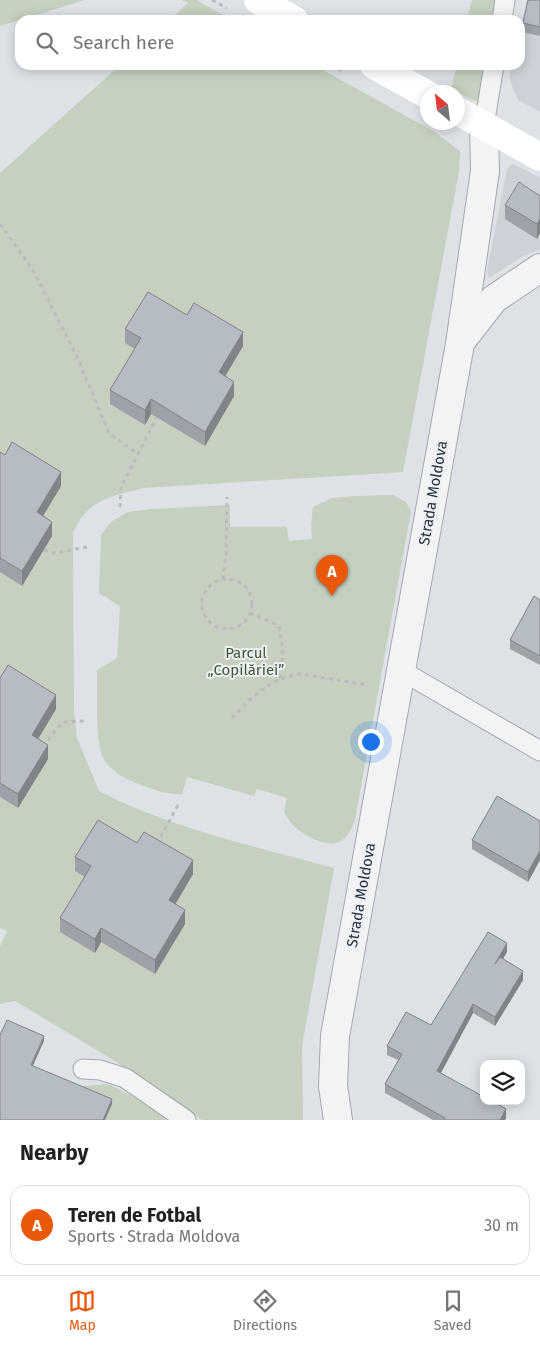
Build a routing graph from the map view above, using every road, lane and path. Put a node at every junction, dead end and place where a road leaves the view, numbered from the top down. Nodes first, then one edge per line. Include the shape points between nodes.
1 (258, 0) edge
2 (505, 0) edge
3 (285, 15) edge
4 (503, 15) edge
5 (383, 70) edge
6 (493, 70) edge
7 (420, 91) edge
8 (465, 115) edge
9 (484, 126) junction
10 (540, 157) edge
11 (0, 224) edge
12 (540, 268) edge
13 (460, 344) junction
14 (157, 417) edge
15 (138, 454) junction
16 (227, 497) dead end
17 (120, 507) dead end
18 (88, 547) dead end
19 (44, 550) edge
20 (223, 579) junction
21 (250, 613) junction
22 (402, 671) junction
23 (280, 679) junction
24 (372, 686) dead end
25 (232, 718) dead end
26 (84, 721) dead end
27 (540, 751) edge
28 (38, 753) edge
29 (178, 805) dead end
30 (153, 851) edge
31 (83, 1069) dead end
32 (186, 1120) edge
33 (338, 1120) edge

1 - 3 street
2 - 4 lane
5 - 7 street
6 - 9 lane
8 - 9 street
9 - 10 street
9 - 13 street, Strada Moldova via 485,171
11 - 15 path via 33,270 77,357 109,433
12 - 13 street, Strada Moldova via 494,299
13 - 22 street, Strada Moldova
14 - 15 path
15 - 17 path via 121,486
16 - 20 path
18 - 19 path via 53,553
20 - 21 path via 238,581 249,591
20 - 21 path via 208,586 204,593 202,609 210,623 216,628 232,629 246,620
21 - 23 path via 278,625 283,651
22 - 27 lane
22 - 33 street, Strada Moldova via 335,1036 333,1086
23 - 24 path via 302,674
23 - 25 path via 247,701
26 - 28 path via 62,722
29 - 30 path
31 - 32 lane via 100,1070 125,1078

